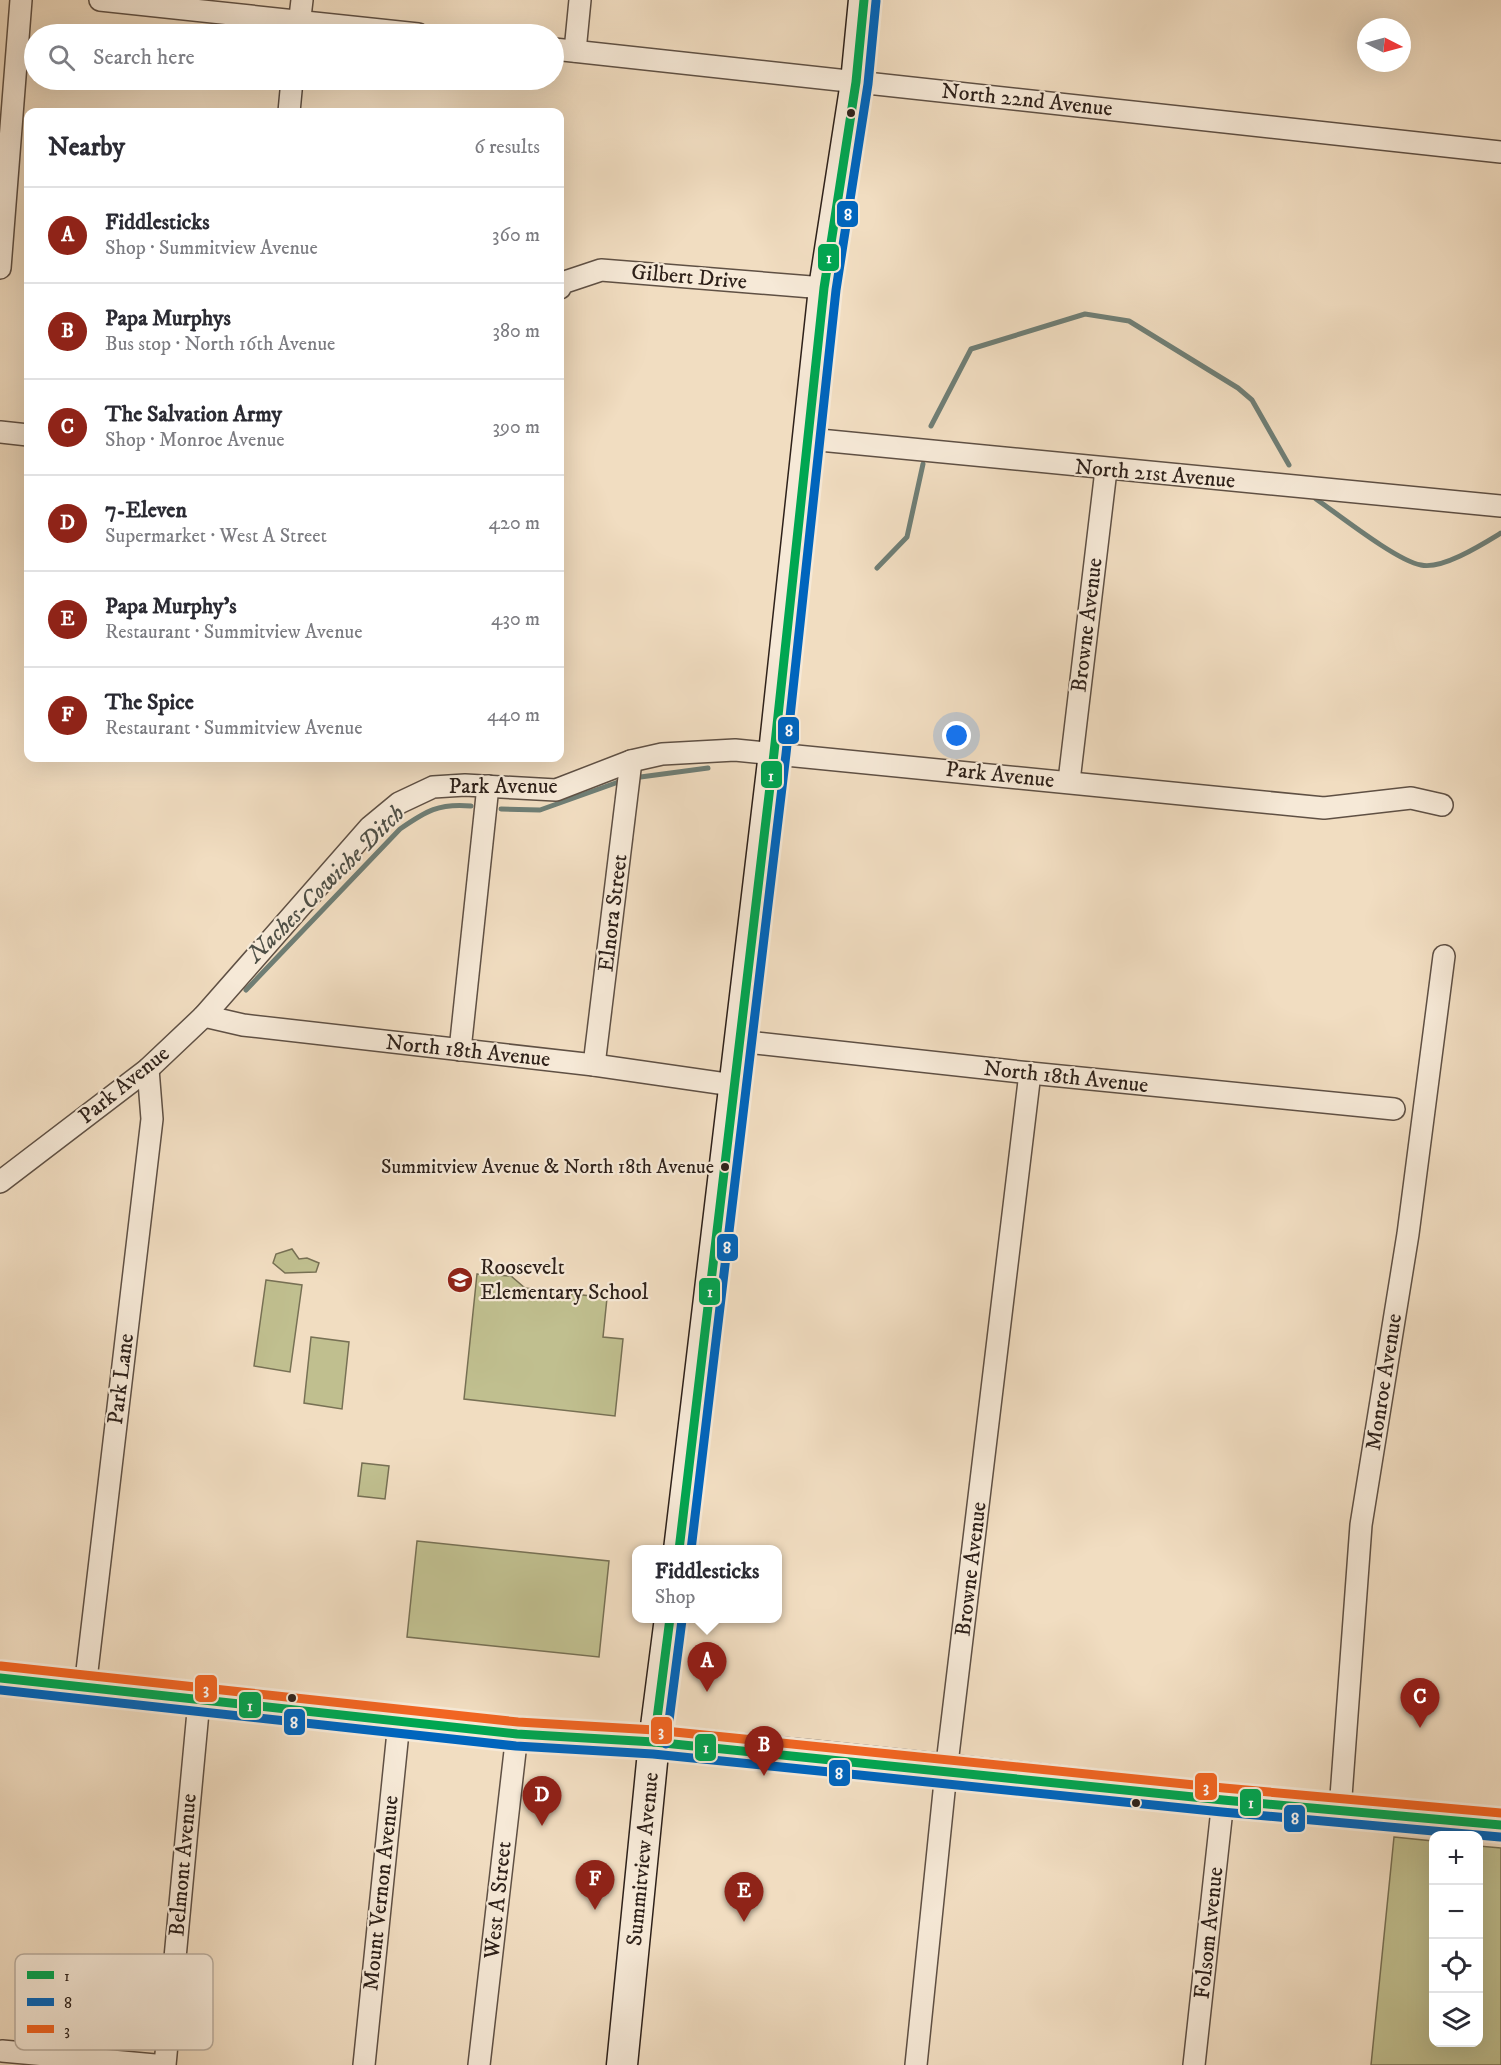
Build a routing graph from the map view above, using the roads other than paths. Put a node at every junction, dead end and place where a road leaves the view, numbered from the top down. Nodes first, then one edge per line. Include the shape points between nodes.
1 (21, 0) edge
2 (100, 0) edge
3 (302, 0) edge
4 (580, 0) edge
5 (864, 0) edge
6 (271, 24) edge
7 (299, 24) edge
8 (564, 50) edge
9 (856, 82) junction
10 (291, 90) edge
11 (288, 108) edge
12 (1501, 152) edge
13 (0, 268) edge
14 (564, 282) edge
15 (824, 288) junction
16 (0, 432) edge
17 (24, 435) edge
18 (809, 439) junction
19 (1106, 470) junction
20 (1501, 506) edge
21 (774, 753) junction
22 (630, 773) junction
23 (1069, 781) junction
24 (488, 786) junction
25 (1442, 805) dead end
26 (1444, 956) dead end
27 (204, 1016) junction
28 (738, 1041) junction
29 (460, 1050) junction
30 (594, 1065) junction
31 (148, 1069) junction
32 (1030, 1073) junction
33 (733, 1085) junction
34 (1394, 1109) dead end
35 (0, 1182) edge
36 (680, 1545) edge
37 (669, 1623) edge
38 (0, 1677) edge
39 (85, 1688) junction
40 (198, 1701) junction
41 (399, 1722) junction
42 (517, 1734) junction
43 (654, 1742) junction
44 (946, 1772) junction
45 (1223, 1800) junction
46 (1340, 1810) junction
47 (1501, 1825) edge
48 (175, 1954) edge
49 (2, 2050) dead end
50 (166, 2050) edge
51 (155, 2065) edge
52 (165, 2065) edge
53 (364, 2065) edge
54 (479, 2065) edge
55 (622, 2065) edge
56 (916, 2065) edge
57 (1194, 2065) edge

1 - 13 street
2 - 6 street
3 - 7 street
4 - 8 street
5 - 9 main road
8 - 9 street, North 22nd Avenue
9 - 12 street, North 22nd Avenue
9 - 15 main road
10 - 11 street
14 - 15 street, Gilbert Drive via 601,270
15 - 18 main road
16 - 17 street
18 - 19 street, North 21st Avenue
18 - 21 main road
19 - 20 street, North 21st Avenue
19 - 23 street, Browne Avenue
21 - 22 street, Park Avenue via 702,750 662,754
21 - 23 street, Park Avenue
21 - 28 main road
22 - 24 street, Park Avenue via 556,790
22 - 30 street, Elnora Street
23 - 25 street, Park Avenue via 1324,808 1411,798
24 - 27 street, Park Avenue via 433,787 399,803 370,827
24 - 29 street
26 - 46 street, Monroe Avenue via 1408,1234 1361,1525
27 - 29 street, North 18th Avenue via 243,1025
27 - 31 street, Park Avenue
28 - 32 street, North 18th Avenue
28 - 33 main road
29 - 30 street, North 18th Avenue
30 - 33 street, North 18th Avenue
31 - 35 street, Park Avenue
31 - 39 street, Park Lane via 152,1119
32 - 34 street, North 18th Avenue
32 - 44 street, Browne Avenue
33 - 36 main road
37 - 43 main road, Summitview Avenue
38 - 39 main road
39 - 40 main road
40 - 41 main road
40 - 48 street, Belmont Avenue
41 - 42 main road
41 - 53 street, Mount Vernon Avenue
42 - 43 main road
42 - 54 street, West A Street
43 - 44 main road
43 - 55 main road, Summitview Avenue
44 - 45 main road
44 - 56 street, Browne Avenue
45 - 46 main road
45 - 57 street, Folsom Avenue
46 - 47 main road
49 - 51 street
50 - 52 street, Belmont Avenue

